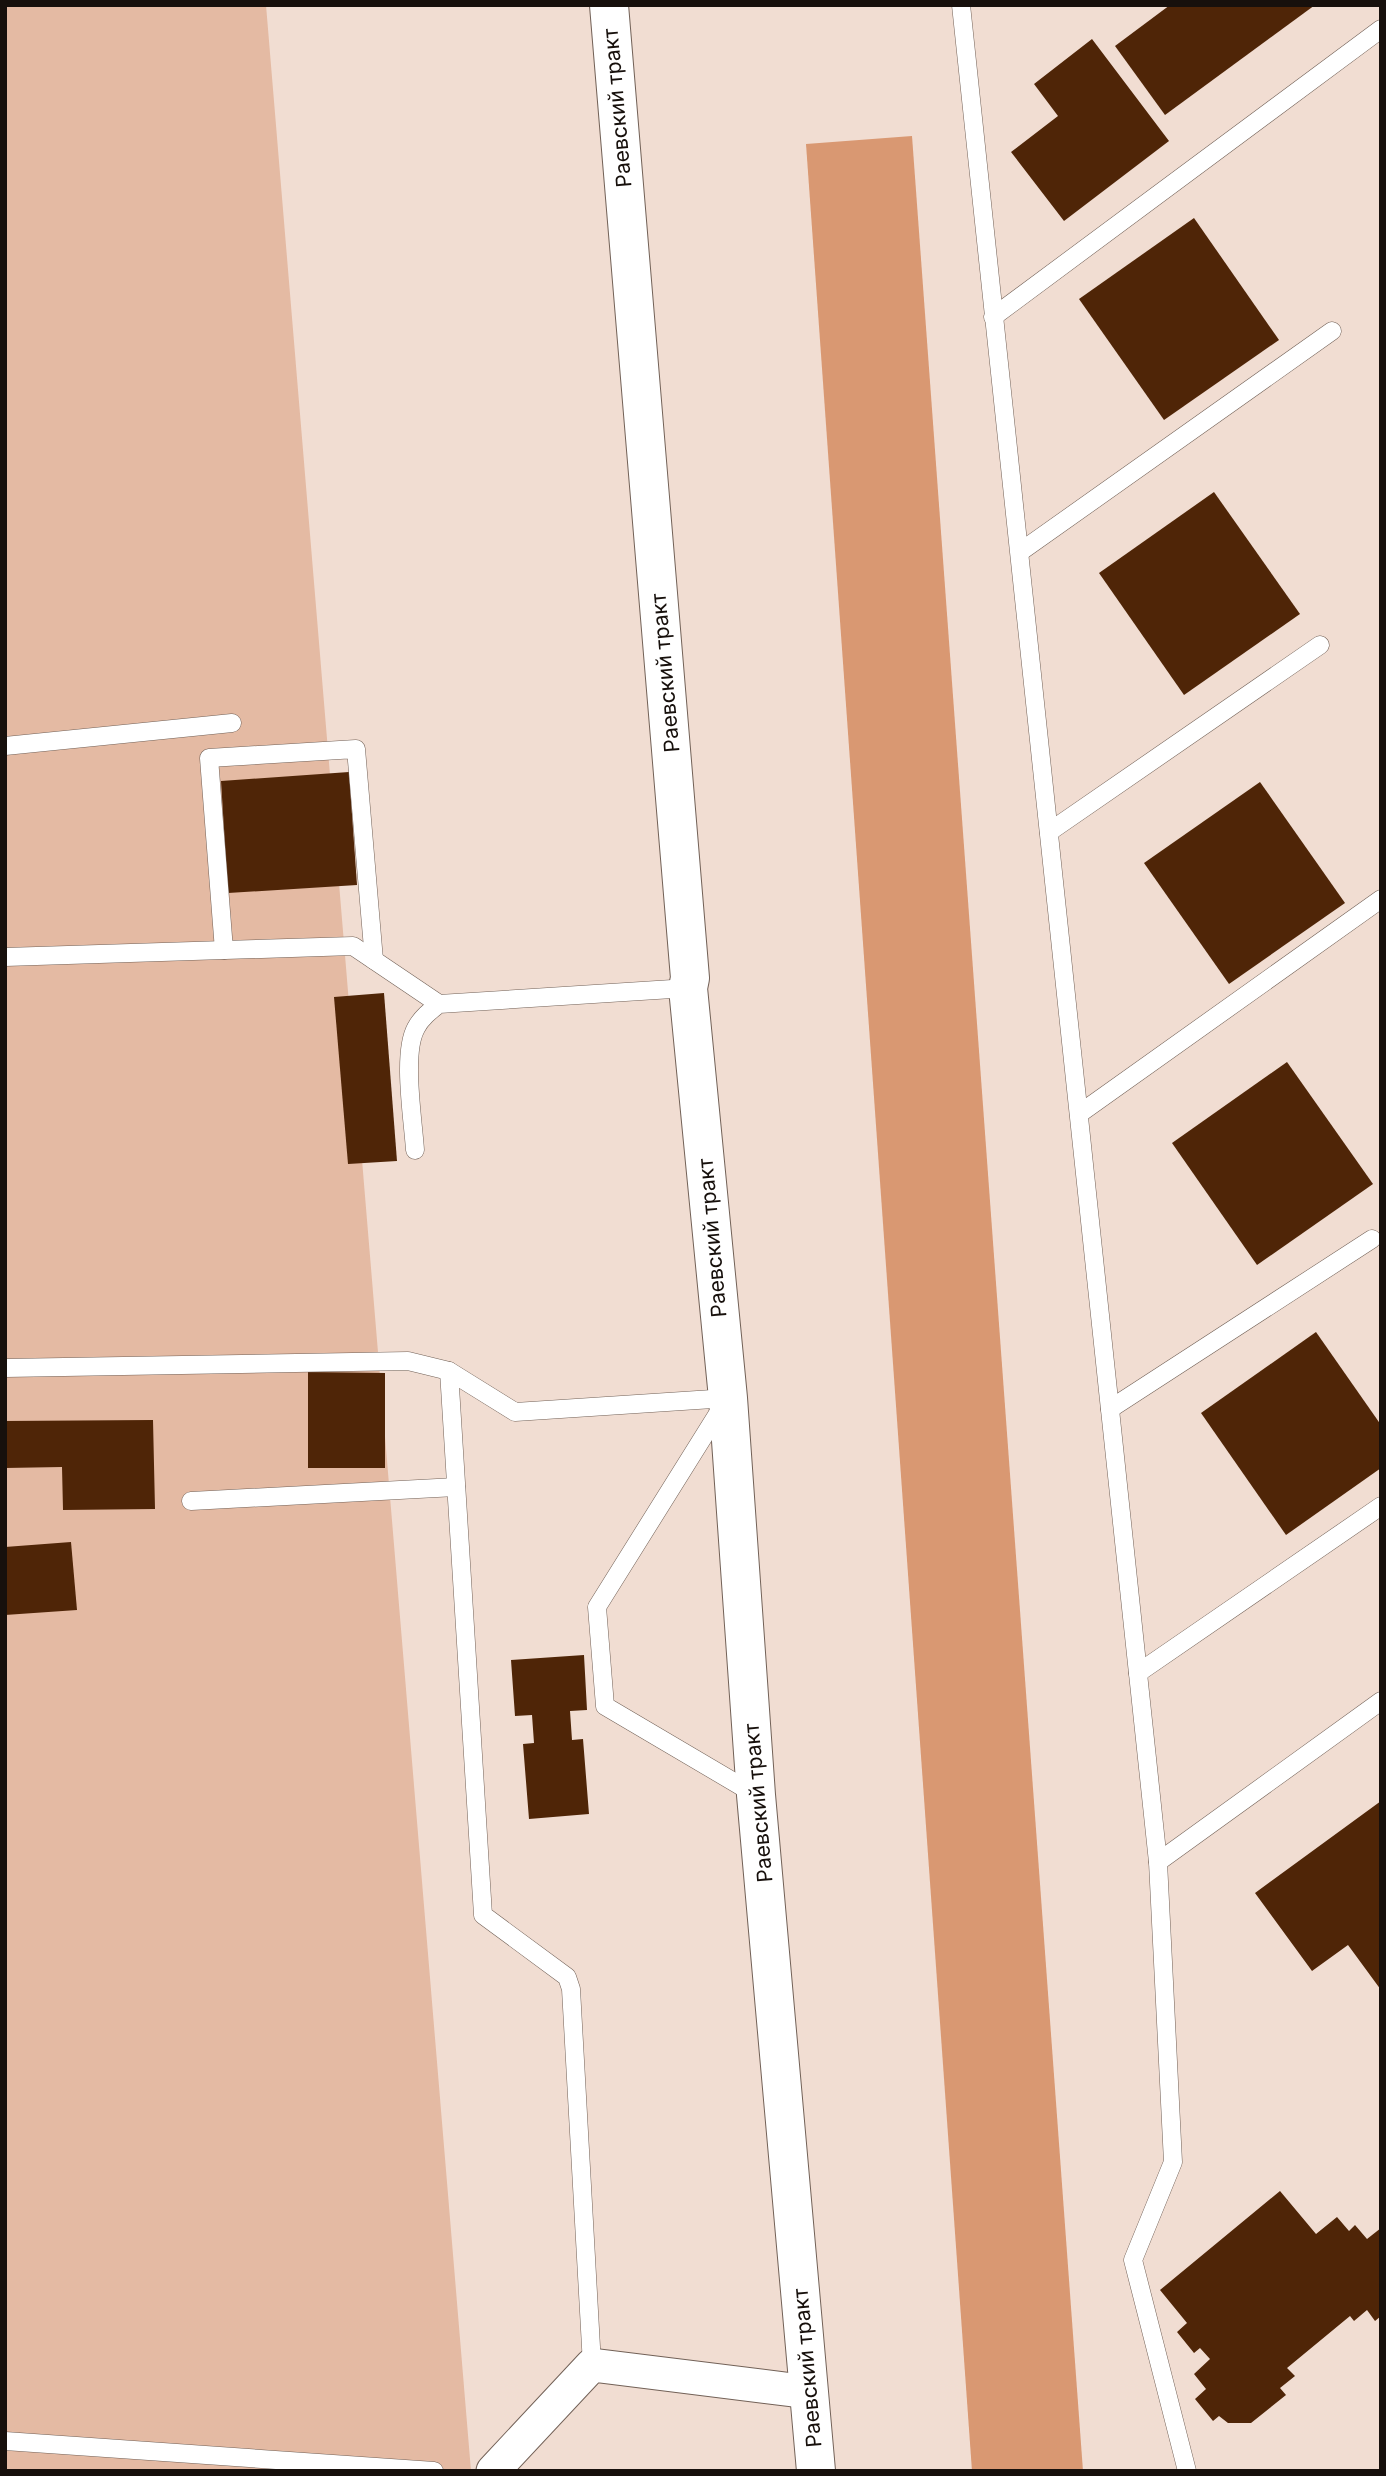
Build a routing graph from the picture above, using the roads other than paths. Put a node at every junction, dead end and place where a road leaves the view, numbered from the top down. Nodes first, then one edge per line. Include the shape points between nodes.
1 (609, 5) edge
2 (961, 5) edge
3 (1381, 29) edge
4 (993, 317) junction
5 (1332, 331) dead end
6 (1020, 552) junction
7 (1320, 645) dead end
8 (232, 723) dead end
9 (5, 746) edge
10 (1049, 832) junction
11 (1381, 899) edge
12 (224, 950) junction
13 (5, 957) edge
14 (374, 960) junction
15 (688, 988) junction
16 (439, 1004) junction
17 (1079, 1114) junction
18 (415, 1150) dead end
19 (1373, 1239) dead end
20 (5, 1368) edge
21 (449, 1371) junction
22 (728, 1398) junction
23 (1110, 1409) junction
24 (456, 1487) junction
25 (191, 1501) dead end
26 (1381, 1506) edge
27 (1138, 1673) junction
28 (1381, 1701) edge
29 (756, 1795) junction
30 (1158, 1862) junction
31 (592, 2365) junction
32 (809, 2392) junction
33 (5, 2441) edge
34 (434, 2471) edge
35 (493, 2471) edge
36 (816, 2471) edge
37 (1187, 2471) edge

1 - 15 main road, Раевский тракт
2 - 4 lane
3 - 4 lane
4 - 6 lane
5 - 6 lane
6 - 10 lane
7 - 10 lane
8 - 9 lane
10 - 17 lane
11 - 17 lane
12 - 13 lane
12 - 14 lane via 353,946
12 - 14 lane via 209,758 356,749
14 - 16 lane
15 - 16 lane
15 - 22 main road, Раевский тракт
16 - 18 lane via 425,1015 411,1043
17 - 23 lane
19 - 23 lane
20 - 21 lane via 408,1361
21 - 22 lane via 515,1412
21 - 24 lane
22 - 29 main road, Раевский тракт
22 - 29 lane via 597,1606 605,1706
23 - 27 lane
24 - 25 lane
24 - 31 lane via 483,1915 567,1977 571,1989
26 - 27 lane
27 - 30 lane
28 - 30 lane
29 - 32 main road, Раевский тракт
30 - 37 lane via 1173,2162 1133,2260
31 - 32 street
31 - 35 street
32 - 36 main road, Раевский тракт
33 - 34 lane

